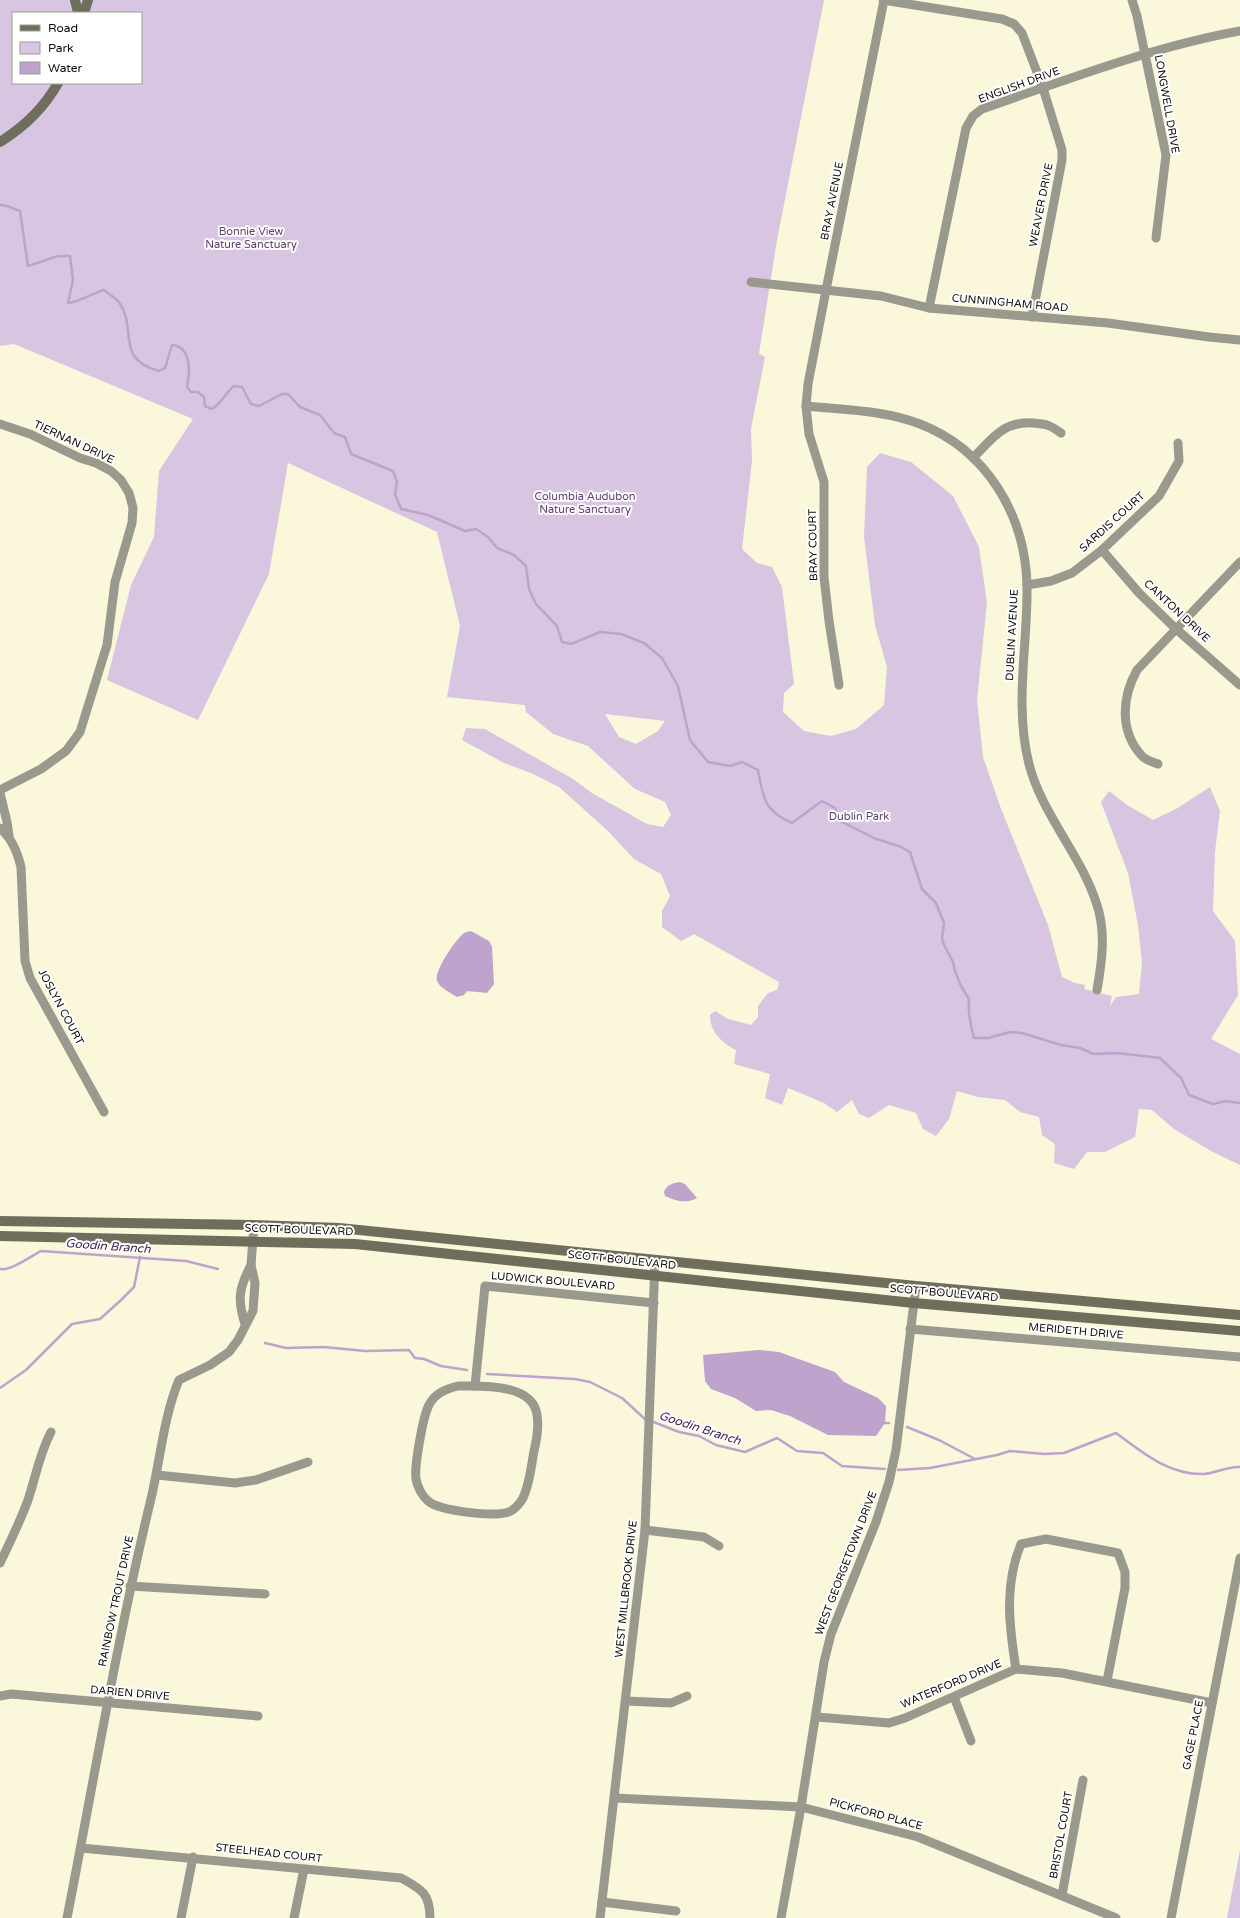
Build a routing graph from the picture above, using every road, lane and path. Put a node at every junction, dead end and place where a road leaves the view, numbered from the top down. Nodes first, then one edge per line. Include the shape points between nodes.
1 (75, 0) edge
2 (88, 0) edge
3 (884, 0) edge
4 (1132, 0) edge
5 (78, 12) edge
6 (84, 12) edge
7 (1240, 31) edge
8 (1146, 55) junction
9 (57, 84) edge
10 (1043, 88) junction
11 (0, 142) edge
12 (1156, 238) dead end
13 (751, 282) dead end
14 (826, 290) junction
15 (929, 308) junction
16 (1032, 317) junction
17 (1240, 340) edge
18 (806, 406) junction
19 (0, 424) edge
20 (1061, 433) dead end
21 (1178, 443) dead end
22 (973, 458) junction
23 (1102, 550) junction
24 (1240, 562) edge
25 (1027, 585) junction
26 (1175, 628) junction
27 (839, 685) dead end
28 (1240, 685) edge
29 (1158, 764) dead end
30 (0, 791) edge
31 (0, 828) edge
32 (9, 836) junction
33 (1097, 990) dead end
34 (104, 1112) dead end
35 (0, 1221) edge
36 (254, 1225) junction
37 (0, 1236) edge
38 (254, 1240) junction
39 (655, 1260) junction
40 (251, 1265) junction
41 (654, 1276) junction
42 (916, 1286) junction
43 (654, 1303) junction
44 (914, 1303) junction
45 (1240, 1315) edge
46 (245, 1324) junction
47 (910, 1329) junction
48 (1240, 1331) edge
49 (1240, 1357) edge
50 (474, 1386) junction
51 (51, 1432) dead end
52 (308, 1462) dead end
53 (157, 1475) junction
54 (645, 1530) junction
55 (719, 1546) dead end
56 (1240, 1558) edge
57 (0, 1562) edge
58 (130, 1586) junction
59 (265, 1594) dead end
60 (1016, 1669) junction
61 (1107, 1681) junction
62 (0, 1696) edge
63 (687, 1696) dead end
64 (954, 1697) junction
65 (626, 1701) junction
66 (107, 1703) junction
67 (1212, 1703) junction
68 (258, 1716) dead end
69 (817, 1717) junction
70 (971, 1741) dead end
71 (1083, 1780) dead end
72 (615, 1798) junction
73 (801, 1807) junction
74 (81, 1848) junction
75 (193, 1857) junction
76 (304, 1869) junction
77 (1062, 1895) junction
78 (602, 1902) junction
79 (676, 1911) dead end
80 (67, 1918) edge
81 (181, 1918) edge
82 (294, 1918) edge
83 (430, 1918) edge
84 (600, 1918) edge
85 (780, 1918) edge
86 (1116, 1918) edge
87 (1170, 1918) edge

1 - 5 main road
2 - 6 main road
3 - 10 street, WEAVER DRIVE via 1002,19 1014,24 1022,33
3 - 14 street, BRAY AVENUE
4 - 8 street, LONGWELL DRIVE
7 - 8 street, ENGLISH DRIVE via 1197,39
8 - 10 street, ENGLISH DRIVE
8 - 12 street, LONGWELL DRIVE via 1166,155
9 - 11 main road via 50,98 19,130
10 - 15 street, ENGLISH DRIVE via 982,109 973,116 966,128
10 - 16 street, WEAVER DRIVE via 1062,150 1062,160
13 - 14 street, CUNNINGHAM ROAD
14 - 15 street, CUNNINGHAM ROAD via 881,296
14 - 18 street, BRAY AVENUE
15 - 16 street, CUNNINGHAM ROAD
16 - 17 street, CUNNINGHAM ROAD via 1108,323 1208,338
18 - 22 street, DUBLIN AVENUE via 878,412 920,424 946,437
18 - 27 street, BRAY COURT via 809,434 824,482 824,577
19 - 30 street, TIERNAN DRIVE via 30,434 111,471 121,480 129,493 133,508 132,523 115,582 107,645 80,732 66,751 41,769
20 - 22 street via 1049,424 1021,422 1006,427
21 - 23 street, SARDIS COURT via 1179,461 1159,496
22 - 25 street, DUBLIN AVENUE via 993,479 1011,509 1023,542
23 - 25 street, SARDIS COURT via 1072,573 1051,581
23 - 26 street, CANTON DRIVE via 1139,593
24 - 26 street
25 - 33 street, DUBLIN AVENUE via 1021,686 1026,749 1033,778 1045,806 1078,861 1097,906 1102,937
26 - 28 street, CANTON DRIVE
26 - 29 street via 1137,670 1129,684 1125,704 1125,721 1130,736 1142,757
30 - 32 street, JOSLYN COURT
31 - 32 street, JOSLYN COURT
32 - 34 street, JOSLYN COURT via 17,852 20,867 26,961 30,978
35 - 36 main road, SCOTT BOULEVARD
36 - 38 street, RAINBOW TROUT DRIVE
36 - 39 main road, SCOTT BOULEVARD via 339,1228
37 - 38 main road, SCOTT BOULEVARD
38 - 40 street, RAINBOW TROUT DRIVE
38 - 41 main road, SCOTT BOULEVARD via 355,1244
39 - 41 street, WEST MILLBROOK DRIVE
39 - 42 main road, SCOTT BOULEVARD
40 - 46 street, RAINBOW TROUT DRIVE via 255,1283 253,1311
40 - 46 street, RAINBOW TROUT DRIVE via 242,1283 240,1307
41 - 43 street, WEST MILLBROOK DRIVE
41 - 44 main road, SCOTT BOULEVARD
42 - 44 street, WEST GEORGETOWN DRIVE
42 - 45 main road, SCOTT BOULEVARD
43 - 50 street, LUDWICK BOULEVARD via 485,1286
43 - 54 street, WEST MILLBROOK DRIVE
44 - 47 street, WEST GEORGETOWN DRIVE
44 - 48 main road, SCOTT BOULEVARD
46 - 53 street, RAINBOW TROUT DRIVE via 229,1352 210,1365 179,1380 171,1398
47 - 49 street, MERIDETH DRIVE
47 - 69 street, WEST GEORGETOWN DRIVE via 896,1450 889,1482 876,1522 831,1634 824,1662
50 - 50 street via 446,1389 437,1394 429,1404 416,1464 416,1480 428,1501 442,1508 497,1514 511,1511 523,1500 530,1481 537,1435 537,1413 528,1399 518,1392 504,1388
51 - 57 street via 41,1453 28,1500
52 - 53 street via 256,1480 235,1483
53 - 58 street, RAINBOW TROUT DRIVE
54 - 55 street via 704,1537
54 - 65 street, WEST MILLBROOK DRIVE
56 - 67 street, GAGE PLACE
58 - 59 street
58 - 66 street, RAINBOW TROUT DRIVE
60 - 61 street, WATERFORD DRIVE via 1062,1673
60 - 61 street via 1010,1628 1010,1583 1013,1562 1021,1544 1046,1539 1118,1553 1125,1572 1125,1588
60 - 64 street, WATERFORD DRIVE
61 - 67 street, WATERFORD DRIVE
62 - 66 street, DARIEN DRIVE via 11,1694
63 - 65 street via 672,1703
64 - 69 street, WATERFORD DRIVE via 889,1723
64 - 70 street
65 - 72 street, WEST MILLBROOK DRIVE
66 - 68 street, DARIEN DRIVE
66 - 74 street, RAINBOW TROUT DRIVE
67 - 87 street, GAGE PLACE
69 - 73 street, WEST GEORGETOWN DRIVE
71 - 77 street, BRISTOL COURT
72 - 73 street, PICKFORD PLACE
72 - 78 street, WEST MILLBROOK DRIVE
73 - 77 street, PICKFORD PLACE via 918,1837
73 - 85 street, WEST GEORGETOWN DRIVE
74 - 75 street, STEELHEAD COURT
74 - 80 street, RAINBOW TROUT DRIVE
75 - 76 street, STEELHEAD COURT
75 - 81 street
76 - 82 street
76 - 83 street, STEELHEAD COURT via 401,1878 422,1890 430,1905
77 - 86 street, PICKFORD PLACE
78 - 79 street
78 - 84 street, WEST MILLBROOK DRIVE

